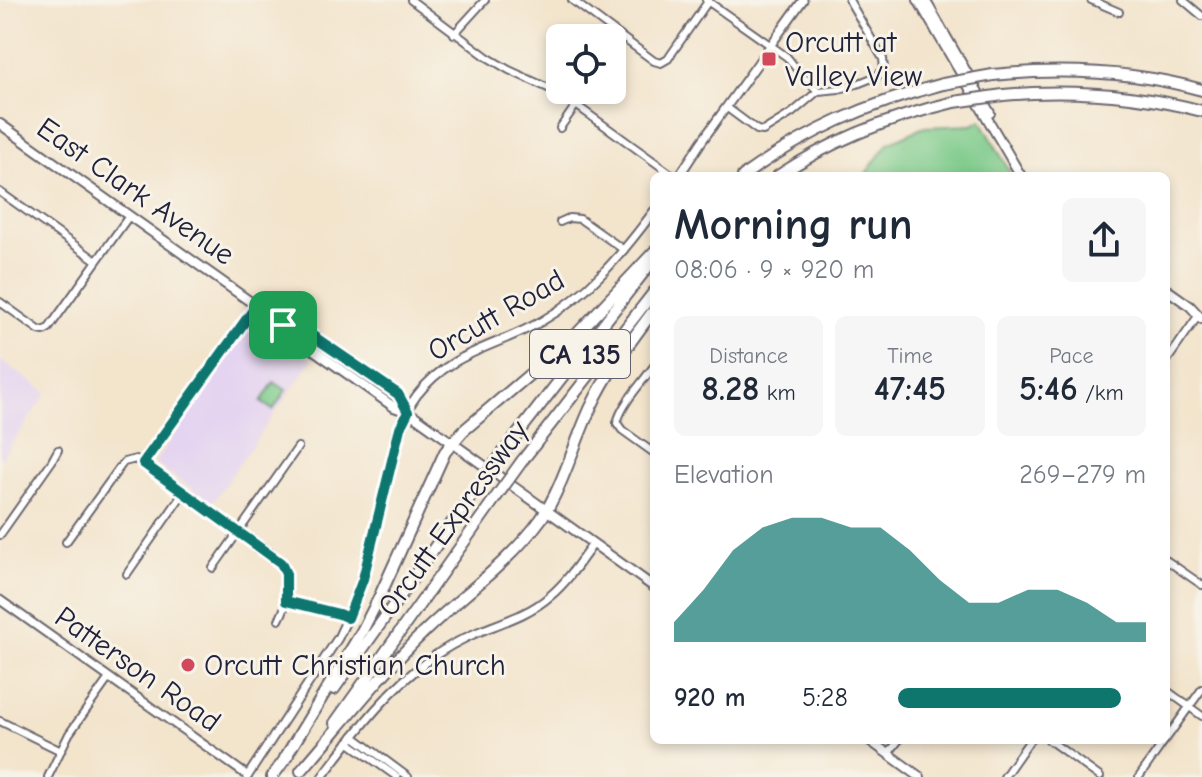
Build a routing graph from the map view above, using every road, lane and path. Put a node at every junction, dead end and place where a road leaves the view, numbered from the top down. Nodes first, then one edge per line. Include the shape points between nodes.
1 (411, 0) edge
2 (485, 0) edge
3 (572, 0) edge
4 (708, 0) edge
5 (803, 0) edge
6 (849, 0) edge
7 (918, 0) edge
8 (925, 0) edge
9 (1091, 0) edge
10 (1183, 0) edge
11 (1119, 12) dead end
12 (1202, 16) edge
13 (454, 34) junction
14 (771, 45) junction
15 (1202, 90) edge
16 (818, 91) junction
17 (576, 105) junction
18 (726, 107) junction
19 (1202, 111) edge
20 (0, 124) edge
21 (560, 128) dead end
22 (671, 172) edge
23 (680, 172) edge
24 (749, 172) edge
25 (785, 172) edge
26 (1019, 172) edge
27 (1025, 172) edge
28 (0, 192) edge
29 (129, 216) junction
30 (650, 216) edge
31 (560, 222) dead end
32 (624, 250) junction
33 (650, 256) edge
34 (97, 261) junction
35 (650, 265) edge
36 (1170, 292) edge
37 (650, 297) edge
38 (1170, 299) edge
39 (0, 302) edge
40 (256, 306) junction
41 (650, 316) edge
42 (1200, 317) edge
43 (1170, 357) edge
44 (650, 372) edge
45 (408, 412) junction
46 (452, 442) junction
47 (298, 447) dead end
48 (58, 450) dead end
49 (650, 450) edge
50 (143, 463) junction
51 (184, 492) junction
52 (547, 510) junction
53 (239, 531) junction
54 (0, 535) edge
55 (66, 542) dead end
56 (593, 544) junction
57 (1170, 563) edge
58 (213, 568) dead end
59 (127, 574) dead end
60 (650, 584) edge
61 (1202, 585) edge
62 (0, 600) edge
63 (286, 601) junction
64 (348, 618) junction
65 (279, 620) dead end
66 (109, 678) junction
67 (1202, 689) edge
68 (1170, 693) edge
69 (1189, 706) junction
70 (1202, 716) edge
71 (0, 721) edge
72 (1170, 734) edge
73 (351, 739) junction
74 (874, 744) edge
75 (896, 744) edge
76 (1027, 744) edge
77 (1055, 744) edge
78 (1163, 744) edge
79 (61, 751) junction
80 (888, 754) junction
81 (285, 758) junction
82 (299, 774) edge
83 (48, 777) edge
84 (247, 777) edge
85 (272, 777) edge
86 (322, 777) edge
87 (397, 777) edge
88 (408, 777) edge
89 (920, 777) edge
90 (1004, 777) edge
91 (1100, 777) edge
92 (1139, 777) edge

1 - 13 street
2 - 13 street
3 - 4 street via 661,63
4 - 14 street
5 - 14 street
6 - 16 street via 884,69 857,84
7 - 26 main road
8 - 27 main road
9 - 11 street
10 - 12 street
13 - 17 street
14 - 16 street
14 - 18 street
15 - 24 highway, bridge via 1099,72 1028,72 943,84 828,124
16 - 18 street via 763,131
17 - 21 street
17 - 22 street
18 - 23 street
19 - 25 highway, bridge via 1131,96 1059,92 954,102 866,130
20 - 29 main road, East Clark Avenue
28 - 34 street
29 - 34 street
29 - 40 main road, East Clark Avenue
30 - 32 street, Orcutt Road
31 - 32 street via 580,219
32 - 45 street, Orcutt Road via 556,312 452,362 416,395
33 - 46 highway via 575,336
34 - 39 street via 44,331
35 - 81 highway, Orcutt Expressway / CA 135, bridge via 474,492
36 - 42 main road
37 - 82 highway, Orcutt Expressway / CA 135, bridge via 522,461
38 - 42 main road
40 - 45 main road, East Clark Avenue
40 - 50 street
41 - 52 highway via 606,378
42 - 43 street
44 - 49 street via 617,423
45 - 46 main road, East Clark Avenue
45 - 64 street, Orcutt Road
46 - 52 main road, East Clark Avenue
46 - 81 highway via 361,633
47 - 53 street
48 - 54 street
50 - 51 street
50 - 55 street via 124,462
51 - 53 street
51 - 59 street
52 - 56 main road, East Clark Avenue
52 - 82 highway via 518,548 407,649
53 - 58 street
53 - 63 street via 281,563
56 - 60 main road, East Clark Avenue
56 - 73 street via 549,598 432,657 390,691
57 - 61 street
62 - 66 street, Patterson Road
63 - 64 street
63 - 65 street
64 - 84 street, Orcutt Road
66 - 79 street
66 - 84 street, Patterson Road
67 - 69 street
68 - 69 street
69 - 70 street
69 - 72 street
71 - 79 street
73 - 86 street
73 - 87 street
73 - 88 street
74 - 80 main road
75 - 80 street
76 - 90 street
77 - 91 street
78 - 92 street
79 - 83 street
80 - 89 main road
81 - 85 highway, Orcutt Expressway / CA 135

